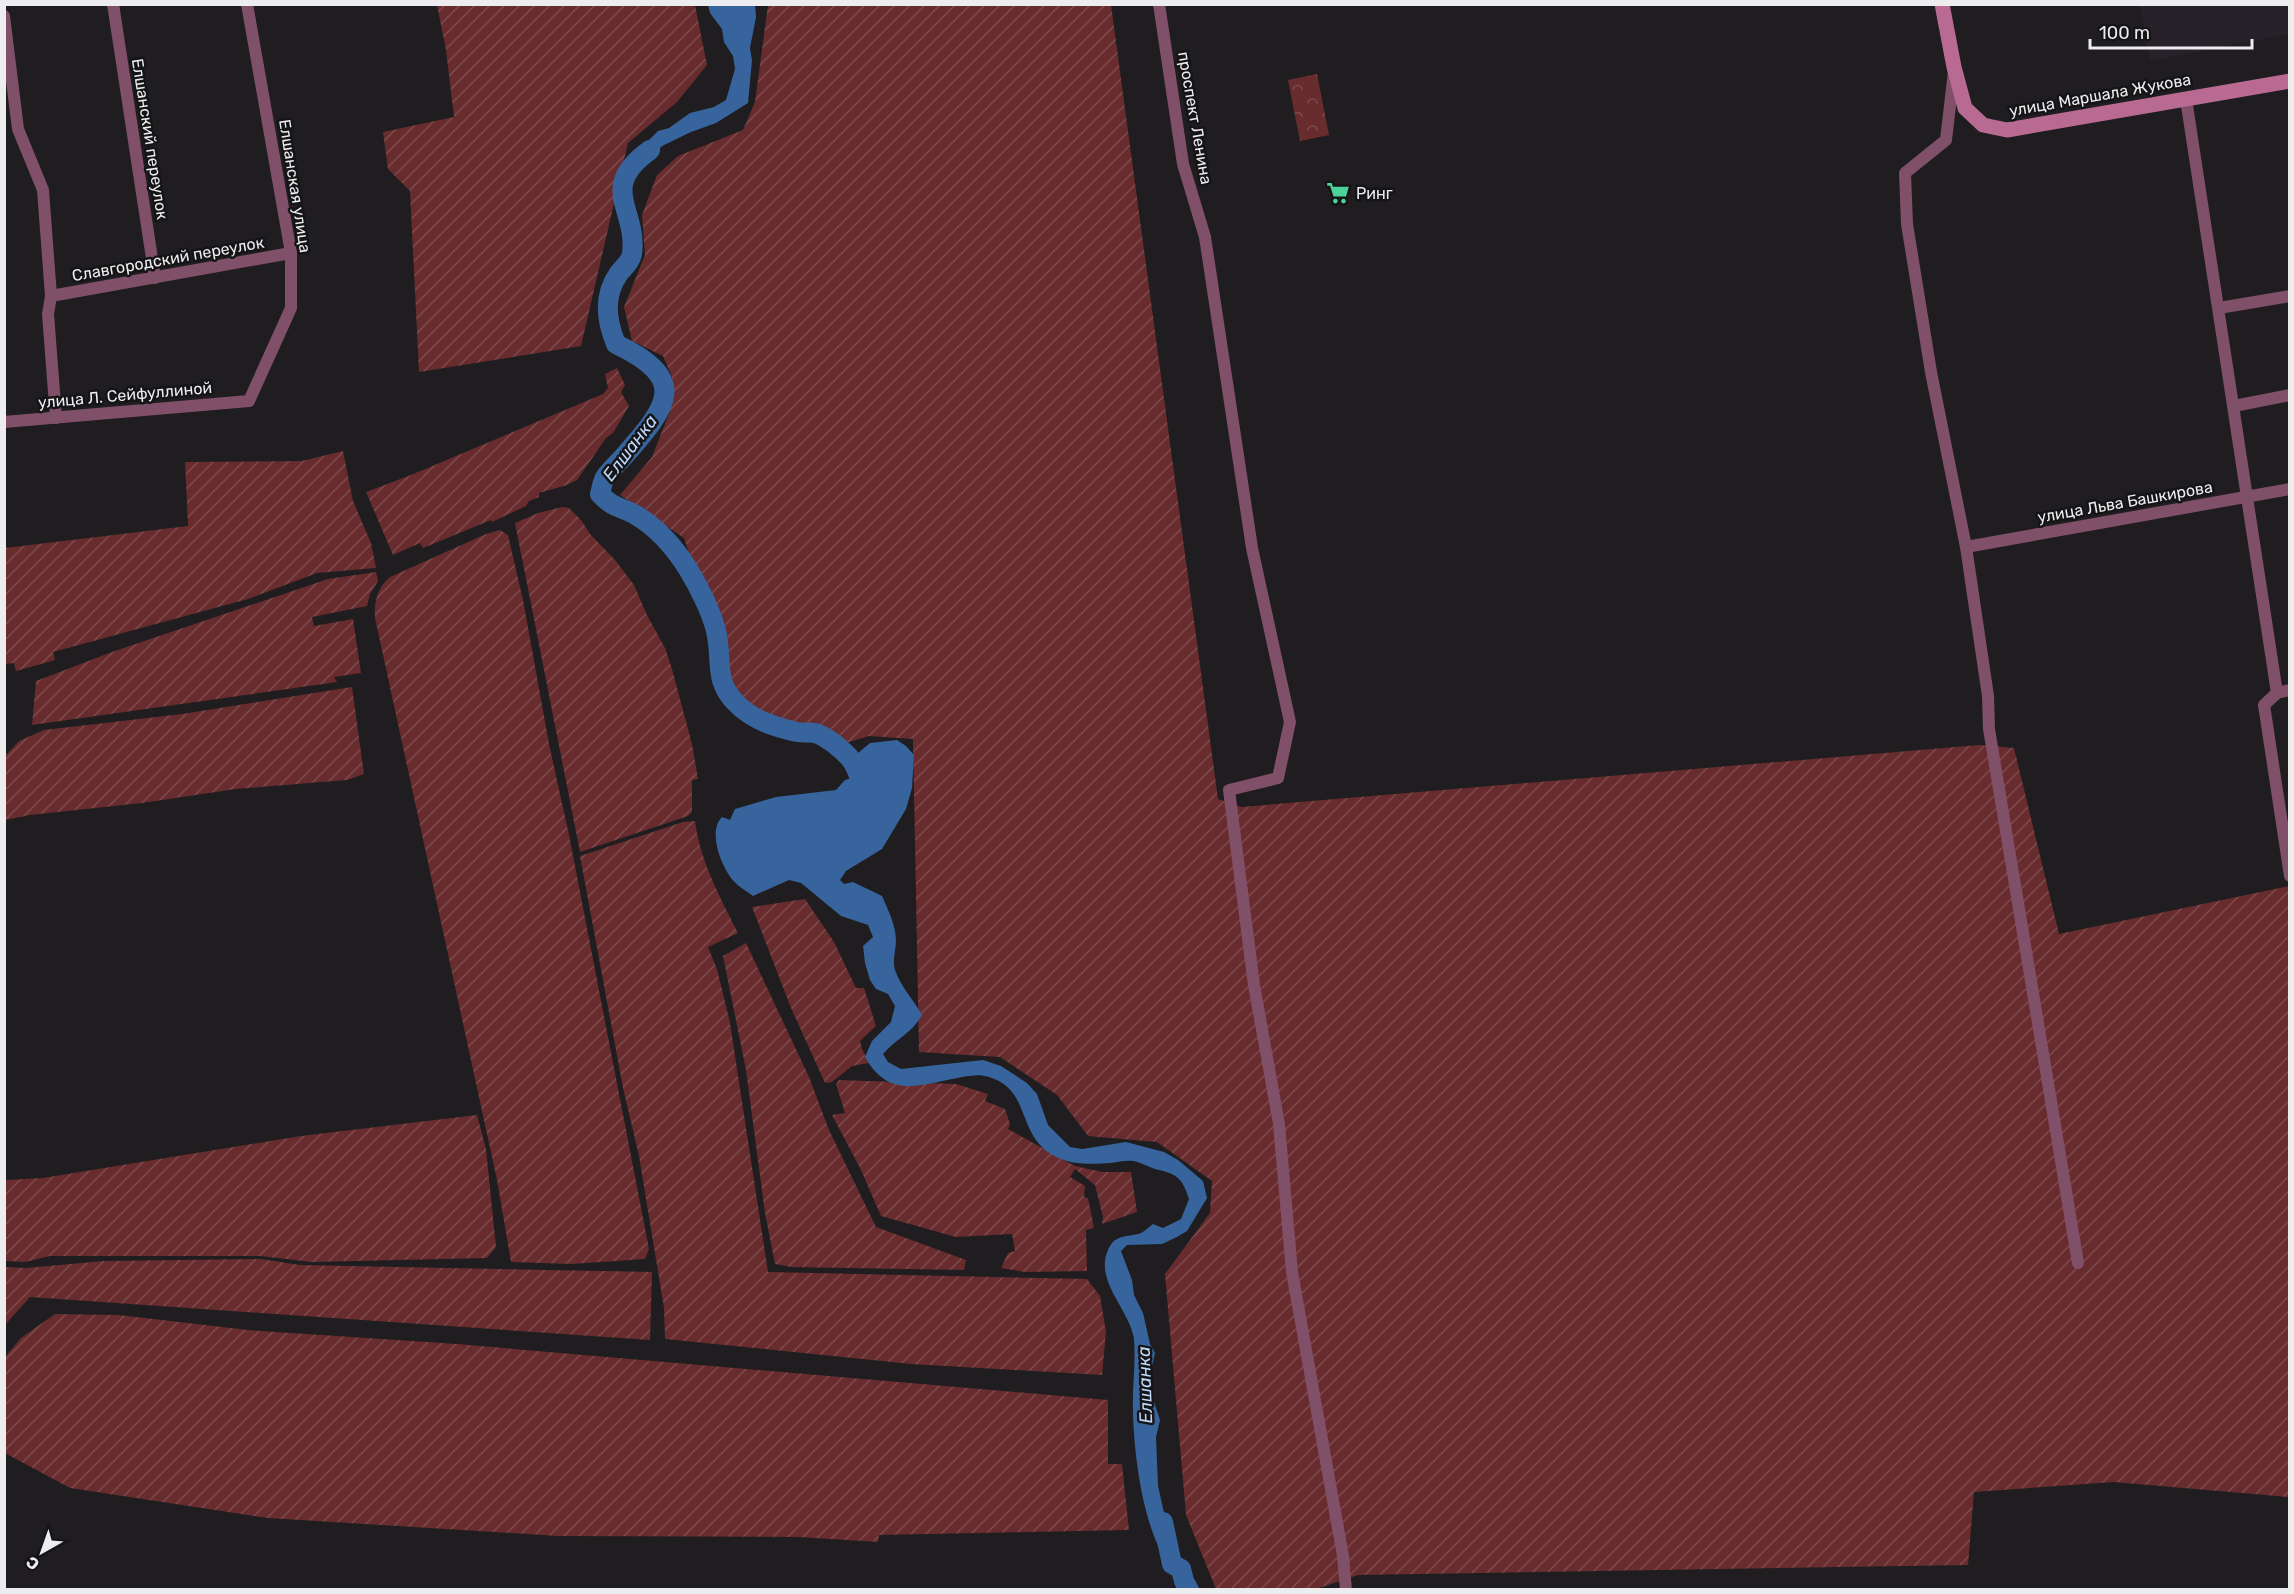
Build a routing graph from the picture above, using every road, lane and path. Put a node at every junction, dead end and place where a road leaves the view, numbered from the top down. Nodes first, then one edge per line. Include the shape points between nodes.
1 (113, 4) edge
2 (247, 4) edge
3 (1159, 4) edge
4 (1942, 4) edge
5 (4, 16) edge
6 (1954, 67) junction
7 (2289, 81) edge
8 (2186, 99) junction
9 (291, 253) junction
10 (155, 278) junction
11 (51, 296) junction
12 (2289, 296) edge
13 (2219, 308) junction
14 (2289, 395) edge
15 (249, 401) joint
16 (2234, 406) junction
17 (56, 418) junction
18 (4, 422) edge
19 (2289, 489) edge
20 (2248, 496) junction
21 (1966, 547) junction
22 (2283, 692) edge
23 (2289, 876) edge
24 (2078, 1263) dead end
25 (1346, 1590) edge

1 - 10 street, Елшанский переулок
2 - 9 street, Елшанская улица
3 - 25 street, проспект Ленина via 1183,164 1205,237 1252,548 1290,722 1278,778 1229,790 1254,985 1279,1124 1292,1272
4 - 6 street, улица Маршала Жукова
5 - 11 street via 18,129 43,190
6 - 8 street, улица Маршала Жукова via 1965,108 1983,124 2007,130
6 - 21 street via 1946,140 1905,173 1906,224
7 - 8 street, улица Маршала Жукова
8 - 13 street
9 - 10 street, Славгородский переулок
9 - 15 street, Елшанская улица via 291,308
10 - 11 street, Славгородский переулок
11 - 17 street via 48,314
12 - 13 street
13 - 16 street
14 - 16 street
15 - 17 street, улица Л. Сейфуллиной
16 - 20 street
17 - 18 street, улица Л. Сейфуллиной
19 - 20 street, улица Льва Башкирова
20 - 21 street, улица Льва Башкирова
20 - 22 street
21 - 24 street via 1988,696 1989,729
22 - 23 street via 2264,705

